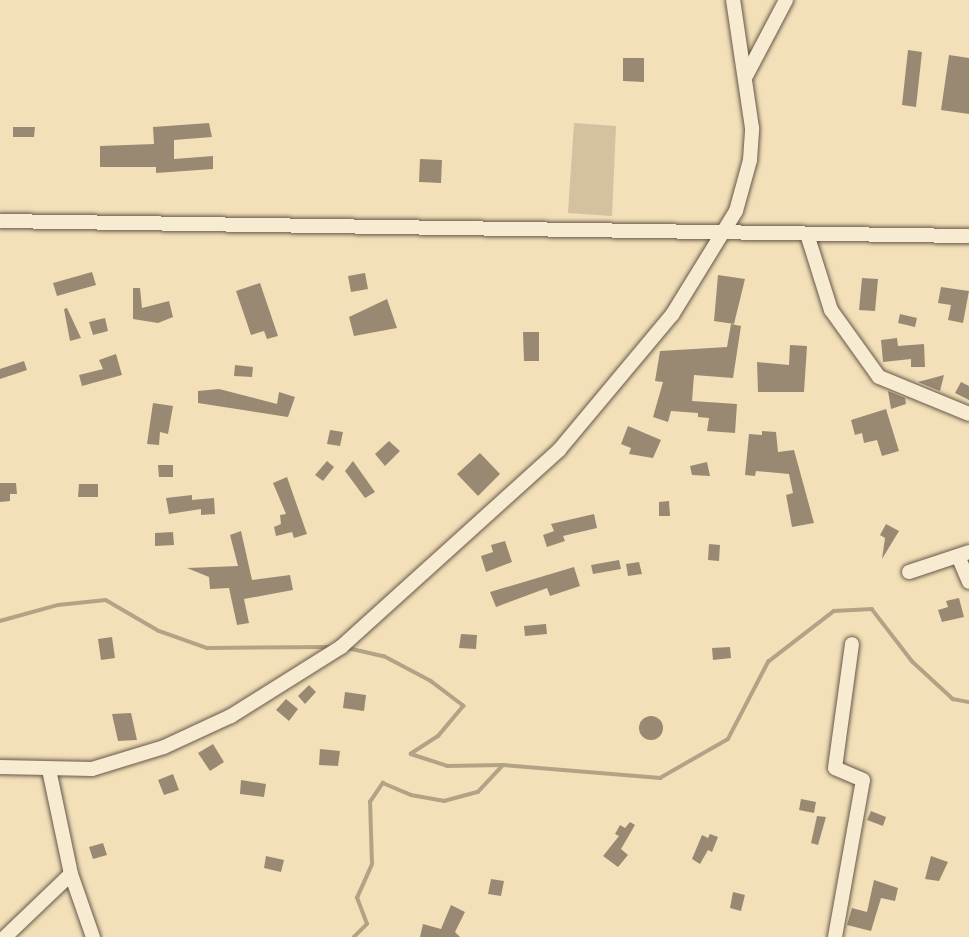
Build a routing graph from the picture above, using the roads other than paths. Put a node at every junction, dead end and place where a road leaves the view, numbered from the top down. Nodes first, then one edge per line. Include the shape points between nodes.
1 (733, 0) edge
2 (786, 0) edge
3 (746, 76) junction
4 (0, 221) edge
5 (723, 230) junction
6 (807, 234) junction
7 (969, 236) edge
8 (969, 414) edge
9 (963, 554) edge
10 (909, 572) dead end
11 (969, 582) edge
12 (852, 644) dead end
13 (0, 767) edge
14 (49, 769) junction
15 (71, 874) junction
16 (5, 937) edge
17 (93, 937) edge
18 (835, 937) edge

1 - 3 street
2 - 3 street
3 - 5 street via 750,160 736,211
4 - 5 street
5 - 6 street
5 - 14 street via 672,315 559,450 341,647 231,716 164,747 92,769
6 - 7 street
6 - 8 street via 831,310 879,377
9 - 10 street
9 - 11 street
12 - 18 street via 835,768 863,780
13 - 14 street
14 - 15 street
15 - 16 street
15 - 17 street

